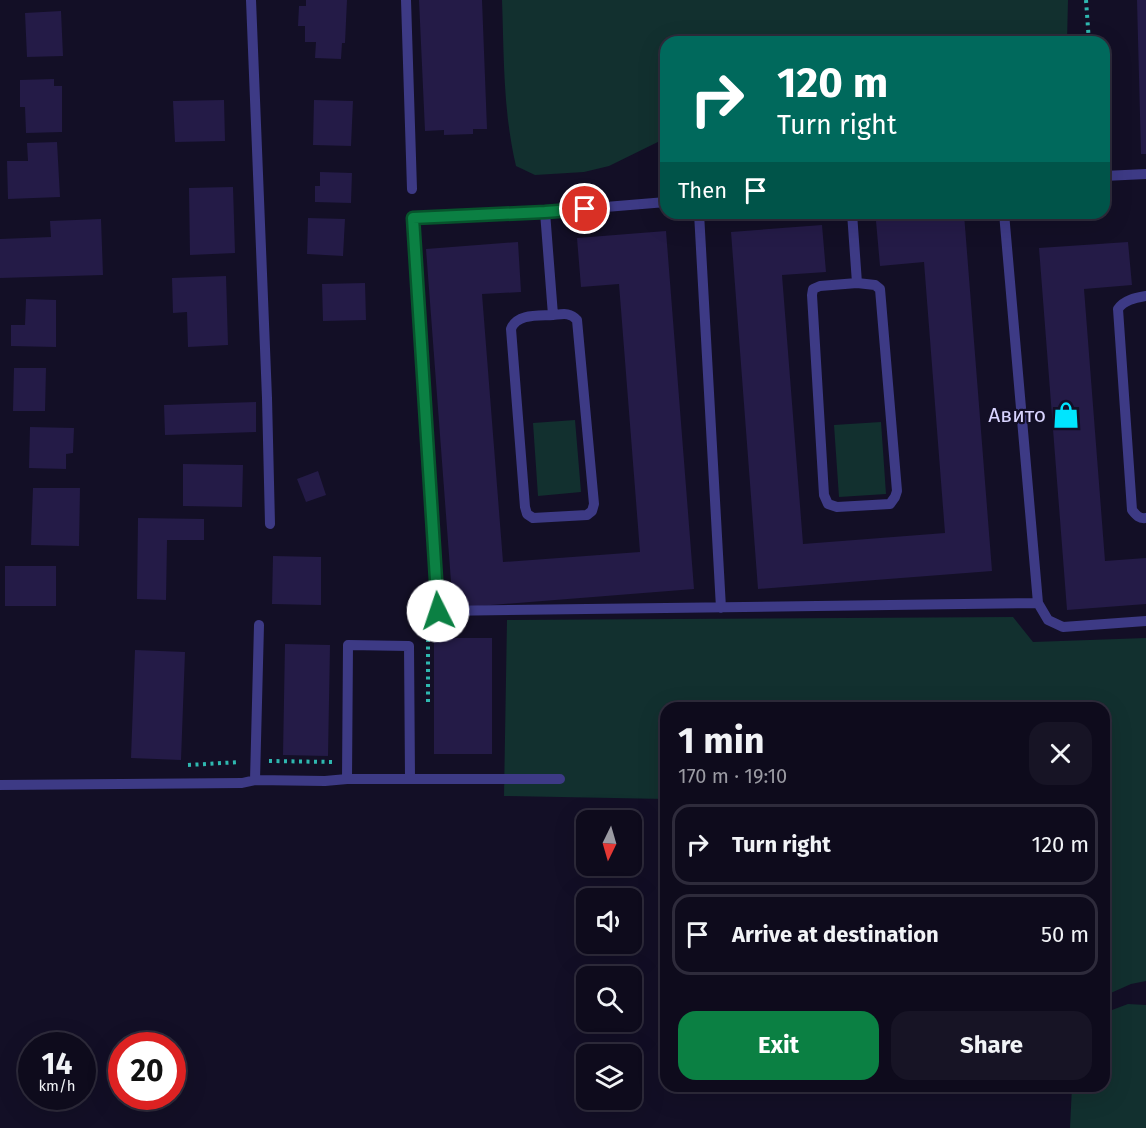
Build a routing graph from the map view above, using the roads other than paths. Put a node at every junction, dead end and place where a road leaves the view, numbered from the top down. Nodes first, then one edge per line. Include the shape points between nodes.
1 (251, 0) edge
2 (406, 0) edge
3 (1146, 174) edge
4 (1110, 176) edge
5 (412, 189) dead end
6 (660, 202) edge
7 (545, 212) junction
8 (699, 219) edge
9 (852, 219) edge
10 (1005, 219) edge
11 (857, 283) junction
12 (1146, 296) edge
13 (554, 315) junction
14 (1146, 518) edge
15 (270, 524) dead end
16 (1038, 603) junction
17 (721, 608) junction
18 (1146, 621) edge
19 (259, 625) dead end
20 (410, 778) junction
21 (347, 779) junction
22 (560, 779) dead end
23 (255, 780) junction
24 (0, 785) edge

1 - 15 lane
2 - 5 lane
3 - 4 lane
6 - 7 lane
7 - 13 lane
7 - 17 lane via 413,218 438,611
8 - 17 lane
9 - 11 lane
10 - 16 lane
11 - 11 lane via 880,289 897,491 890,504 837,507 828,504 824,495 812,296 813,289 820,286
12 - 14 lane via 1129,300 1118,309 1132,510 1136,516
13 - 13 lane via 569,313 577,320 594,504 587,515 533,518 525,507 511,328 520,318
16 - 17 lane
16 - 18 lane via 1048,620 1063,627
19 - 23 lane
20 - 21 lane
20 - 21 lane via 409,646 348,645
20 - 22 lane
21 - 23 lane
23 - 24 lane

